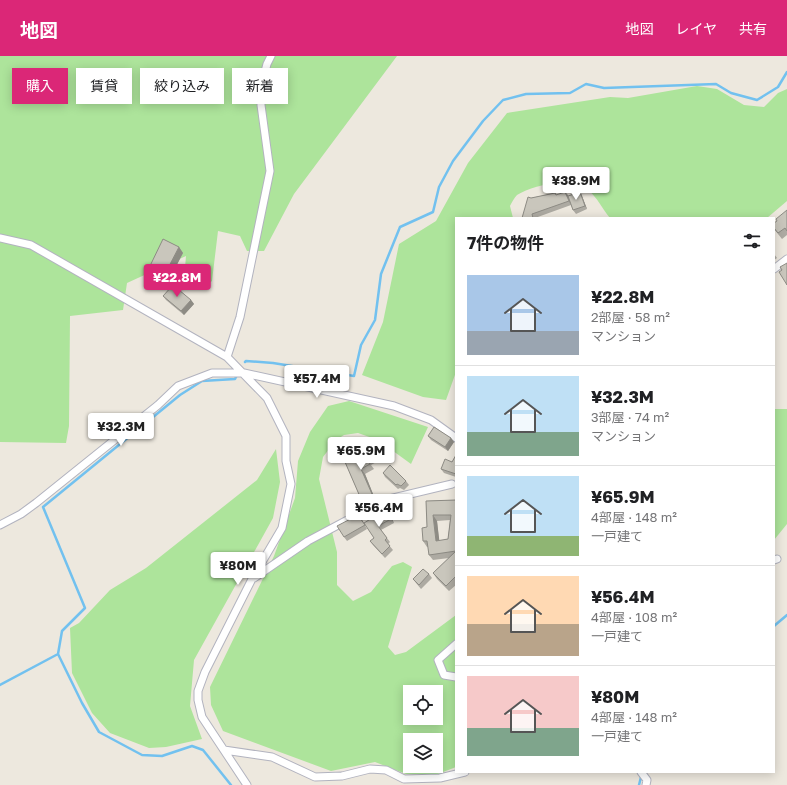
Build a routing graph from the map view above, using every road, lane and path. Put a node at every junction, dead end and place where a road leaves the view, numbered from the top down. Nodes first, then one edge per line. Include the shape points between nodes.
1 (271, 56) edge
2 (0, 238) edge
3 (787, 259) edge
4 (775, 268) edge
5 (227, 357) junction
6 (244, 373) junction
7 (455, 437) edge
8 (452, 484) dead end
9 (0, 525) edge
10 (252, 579) junction
11 (455, 645) edge
12 (455, 677) edge
13 (224, 750) junction
14 (461, 773) edge
15 (642, 773) edge
16 (247, 785) edge
17 (646, 785) edge

1 - 5 street via 262,83 261,105 270,171 240,317
2 - 5 street via 31,245
3 - 4 street
5 - 6 street
6 - 7 street via 394,406 431,420
6 - 9 street via 212,373 178,386 36,503
6 - 10 street via 267,398 286,436 286,461 291,484 282,528
8 - 10 street via 385,500 308,541
10 - 13 street via 198,691 202,717
11 - 12 street via 438,660 444,675
13 - 14 street via 272,757 315,777 342,776 370,769 386,770 404,778 440,778
13 - 16 street
15 - 17 street via 647,780

